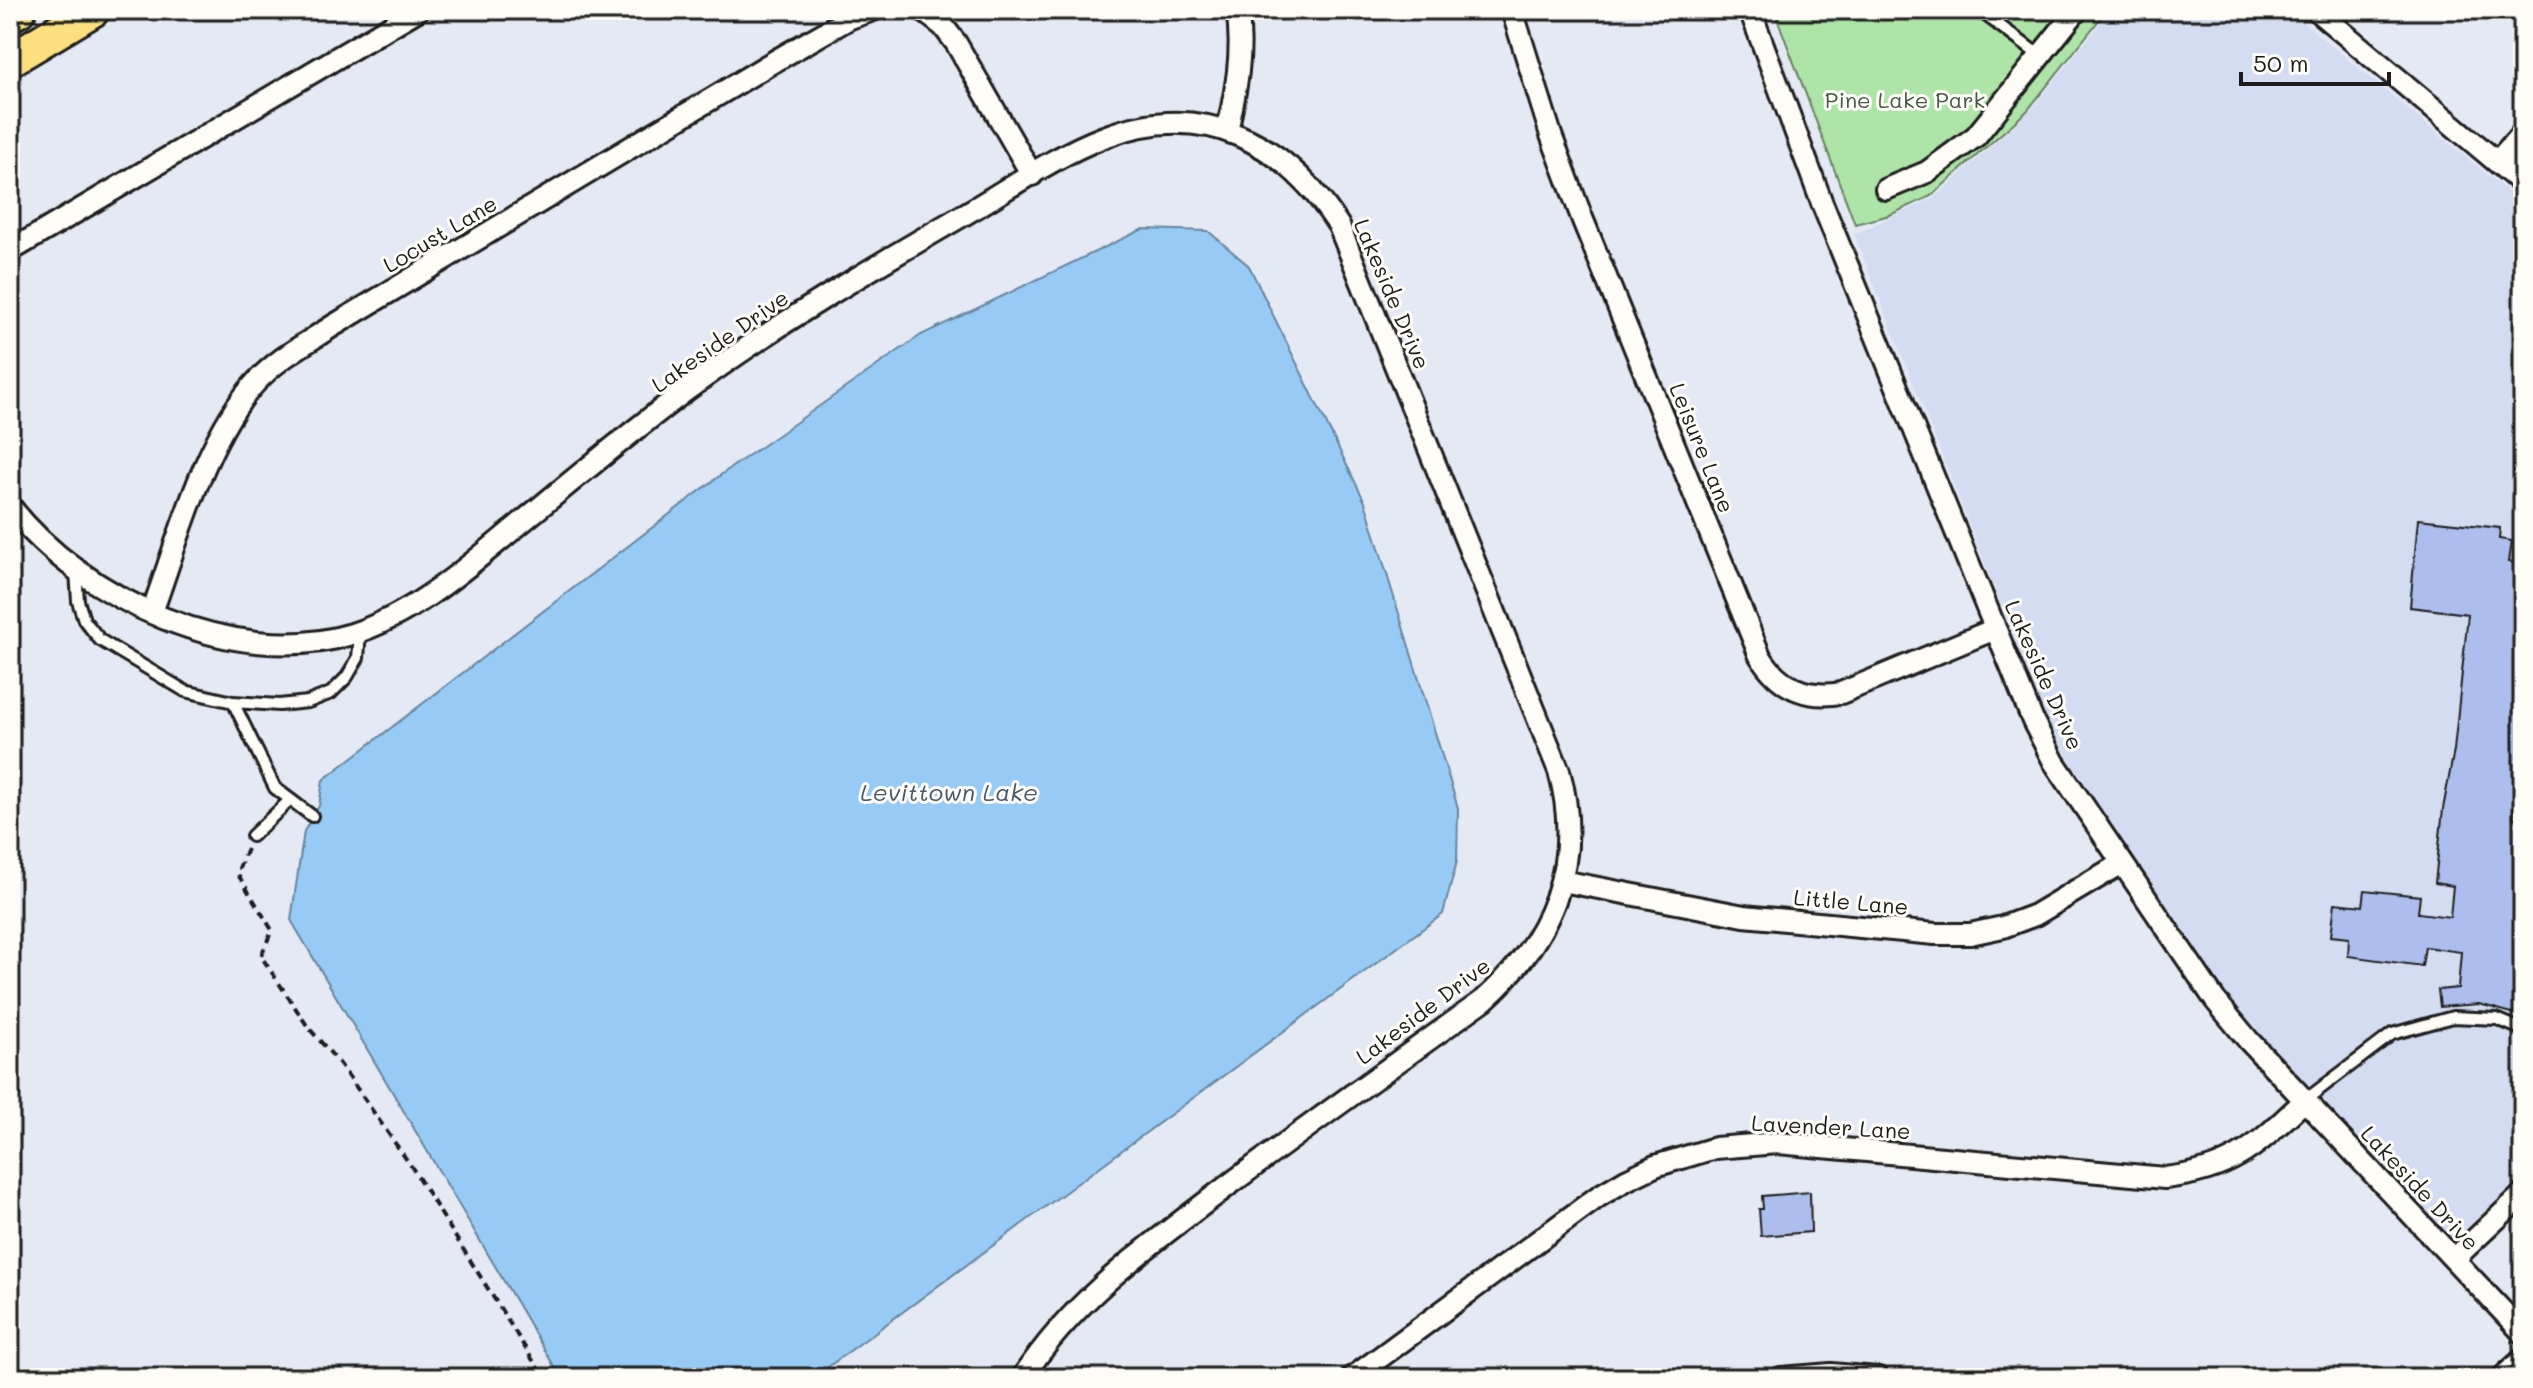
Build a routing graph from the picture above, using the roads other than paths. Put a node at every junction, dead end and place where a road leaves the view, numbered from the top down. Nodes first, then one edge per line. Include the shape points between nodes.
1 (19, 10) edge
2 (93, 10) edge
3 (418, 10) edge
4 (873, 10) edge
5 (922, 10) edge
6 (1237, 10) edge
7 (1512, 10) edge
8 (1750, 10) edge
9 (1979, 10) edge
10 (2077, 10) edge
11 (2316, 10) edge
12 (10, 15) edge
13 (2040, 56) junction
14 (10, 60) edge
15 (1227, 131) junction
16 (2523, 132) edge
17 (2497, 162) junction
18 (1032, 175) junction
19 (2523, 184) edge
20 (1886, 189) dead end
21 (10, 251) edge
22 (10, 506) edge
23 (76, 571) junction
24 (152, 612) junction
25 (1995, 629) junction
26 (360, 631) junction
27 (233, 702) junction
28 (289, 801) junction
29 (312, 816) dead end
30 (252, 836) road end
31 (2122, 863) junction
32 (1562, 881) junction
33 (2523, 1030) edge
34 (2304, 1101) junction
35 (2523, 1194) edge
36 (2454, 1259) junction
37 (2523, 1333) edge
38 (2523, 1359) edge
39 (1022, 1378) edge
40 (1352, 1378) edge
41 (1781, 1378) edge
42 (1878, 1378) edge
43 (2502, 1378) edge

1 - 12 main road
2 - 14 main road
3 - 21 street
4 - 24 street, Locust Lane via 773,62 331,327 266,372 219,436
5 - 18 street via 956,43
6 - 15 street via 1239,61
7 - 25 street, Leisure Lane via 1582,218 1768,670 1801,692 1825,696
8 - 25 street, Lakeside Drive via 1822,203
9 - 13 lane
10 - 13 street
11 - 17 street
13 - 20 street via 1976,136 1927,172
15 - 18 street, Lakeside Drive via 1184,123 1143,125 1081,146
15 - 32 street, Lakeside Drive via 1267,148 1288,164 1339,226 1559,771 1568,816
16 - 17 street
17 - 19 street
18 - 26 street, Lakeside Drive via 756,342 687,390 455,577
22 - 23 street, Lakeside Drive via 29,531
23 - 24 street, Lakeside Drive
23 - 27 lane via 84,620 100,640 185,691
24 - 26 street, Lakeside Drive via 255,643 318,642
25 - 31 street, Lakeside Drive via 2054,762
26 - 27 lane via 358,658 331,693 279,705
27 - 28 lane via 275,788
28 - 29 lane
28 - 30 lane
31 - 32 street, Little Lane via 2035,915 1970,934 1744,916
31 - 34 street, Lakeside Drive via 2215,1000
32 - 39 street, Lakeside Drive via 1540,934 1505,981 1124,1265 1070,1314
33 - 34 lane via 2497,1019 2453,1017 2392,1034
34 - 36 street, Lakeside Drive
34 - 40 street, Lavender Lane via 2234,1160 2196,1175 2165,1178 1778,1143 1684,1156 1599,1196
35 - 36 street
36 - 37 street, Lakeside Drive
38 - 43 street
41 - 42 street

